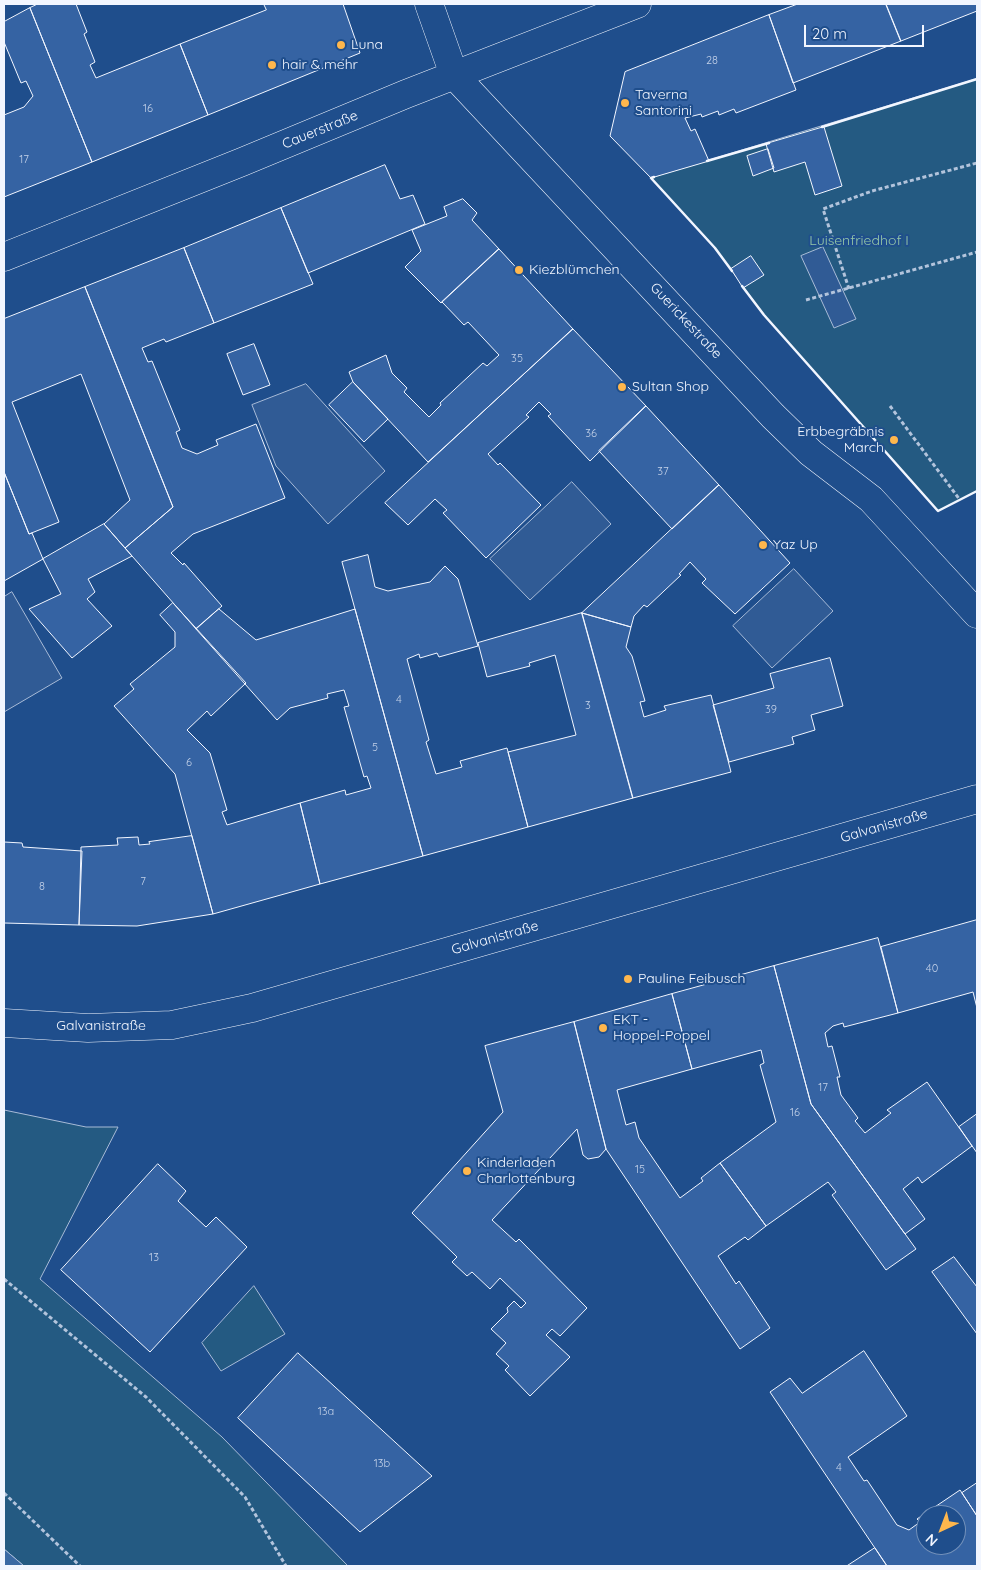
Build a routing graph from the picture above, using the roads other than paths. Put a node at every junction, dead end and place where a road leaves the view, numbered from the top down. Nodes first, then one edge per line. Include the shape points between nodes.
1 (428, 4) edge
2 (637, 4) edge
3 (454, 75) junction
4 (4, 257) edge
5 (977, 614) edge
6 (977, 799) edge
7 (4, 1023) edge

1 - 3 street, Guerickestraße
2 - 3 street, Cauerstraße
3 - 4 street, Cauerstraße
3 - 5 street, Guerickestraße via 773,416 810,453 871,499
6 - 7 street, Galvanistraße via 252,1008 172,1025 88,1028

